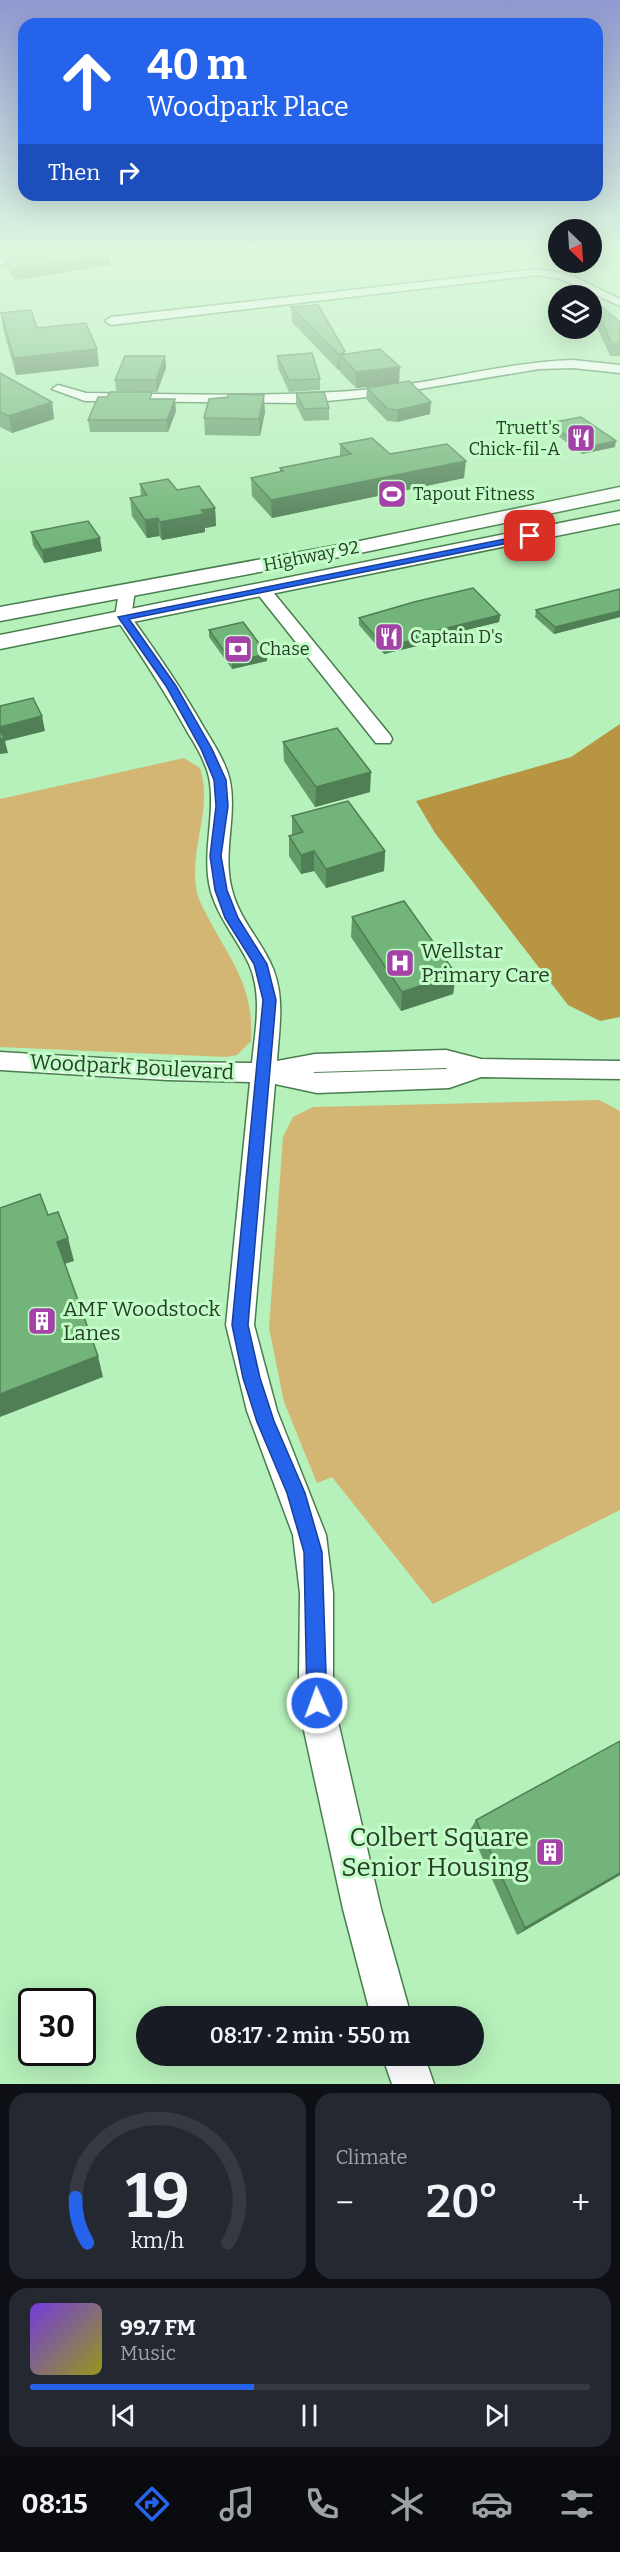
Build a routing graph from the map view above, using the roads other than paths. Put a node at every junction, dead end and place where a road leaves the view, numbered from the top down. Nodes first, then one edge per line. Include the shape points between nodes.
1 (620, 369) edge
2 (58, 389) dead end
3 (620, 493) edge
4 (620, 517) edge
5 (262, 589) junction
6 (127, 591) junction
7 (0, 614) edge
8 (123, 617) junction
9 (0, 642) edge
10 (383, 739) dead end
11 (0, 1061) edge
12 (620, 1070) edge
13 (264, 1072) junction
14 (389, 2006) edge
15 (407, 2066) edge
16 (413, 2084) edge

1 - 2 street via 539,365 378,392 287,400 92,397
3 - 6 main road, Highway 92
4 - 5 main road, Highway 92
5 - 8 main road, Highway 92
5 - 10 street
6 - 7 main road, Highway 92
6 - 8 street
8 - 9 main road, Highway 92
8 - 13 street via 171,686 220,780 222,806 216,856 221,890 231,918 260,964 270,1000
11 - 13 street, Woodpark Boulevard
12 - 13 street, Woodpark Boulevard via 481,1068 448,1078 317,1083
13 - 14 street via 240,1325 265,1422 296,1493 313,1552 319,1717 362,1909
15 - 16 street

